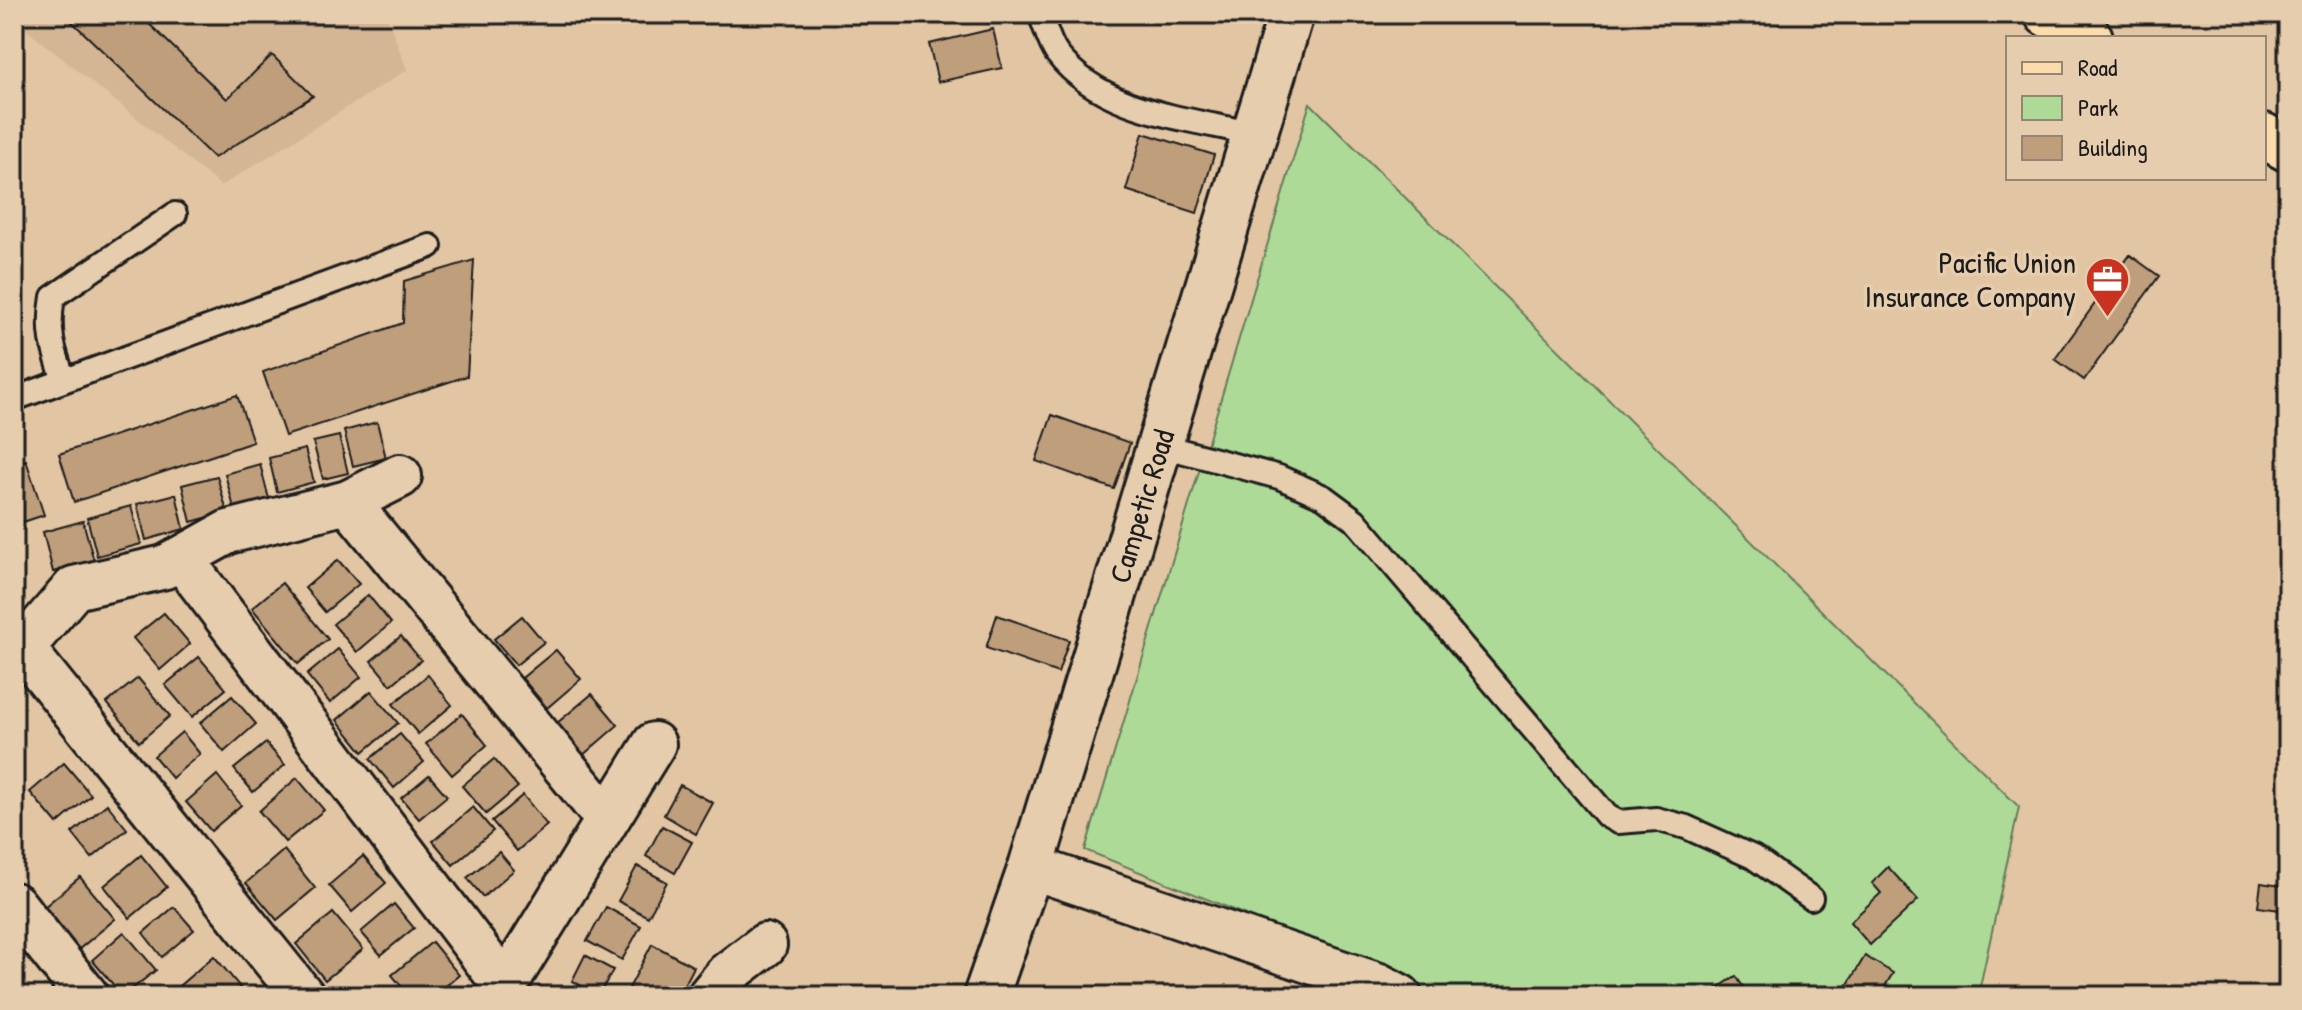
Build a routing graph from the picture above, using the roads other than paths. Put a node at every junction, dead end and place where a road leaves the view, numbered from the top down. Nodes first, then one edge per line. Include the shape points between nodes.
1 (1040, 14) edge
2 (1291, 14) edge
3 (2047, 14) edge
4 (2086, 36) edge
5 (1254, 134) junction
6 (2266, 137) edge
7 (2288, 149) edge
8 (175, 214) dead end
9 (430, 246) dead end
10 (64, 380) junction
11 (14, 399) edge
12 (1159, 445) junction
13 (400, 476) dead end
14 (348, 502) junction
15 (181, 558) junction
16 (18, 653) edge
17 (654, 744) dead end
18 (607, 819) junction
19 (1031, 867) junction
20 (1811, 898) dead end
21 (14, 904) edge
22 (765, 945) dead end
23 (502, 991) edge
24 (87, 996) edge
25 (303, 996) edge
26 (709, 996) edge
27 (986, 996) edge
28 (1400, 996) edge

1 - 5 lane via 1056,52 1088,84 1123,103
2 - 5 street, Campetic Road
3 - 4 main road
5 - 12 street, Campetic Road
6 - 7 main road
8 - 10 lane via 53,297 52,348
9 - 10 lane
10 - 11 lane
12 - 19 street, Campetic Road
12 - 20 lane via 1279,477 1324,497 1355,520 1607,816 1618,822 1656,819 1686,827 1753,857
13 - 14 street
14 - 15 street via 228,532
14 - 18 street
15 - 16 street via 165,567 74,588
15 - 23 street
16 - 25 street
17 - 18 street
18 - 23 street
19 - 27 street, Campetic Road
19 - 28 street
21 - 24 street
22 - 26 street via 727,974

